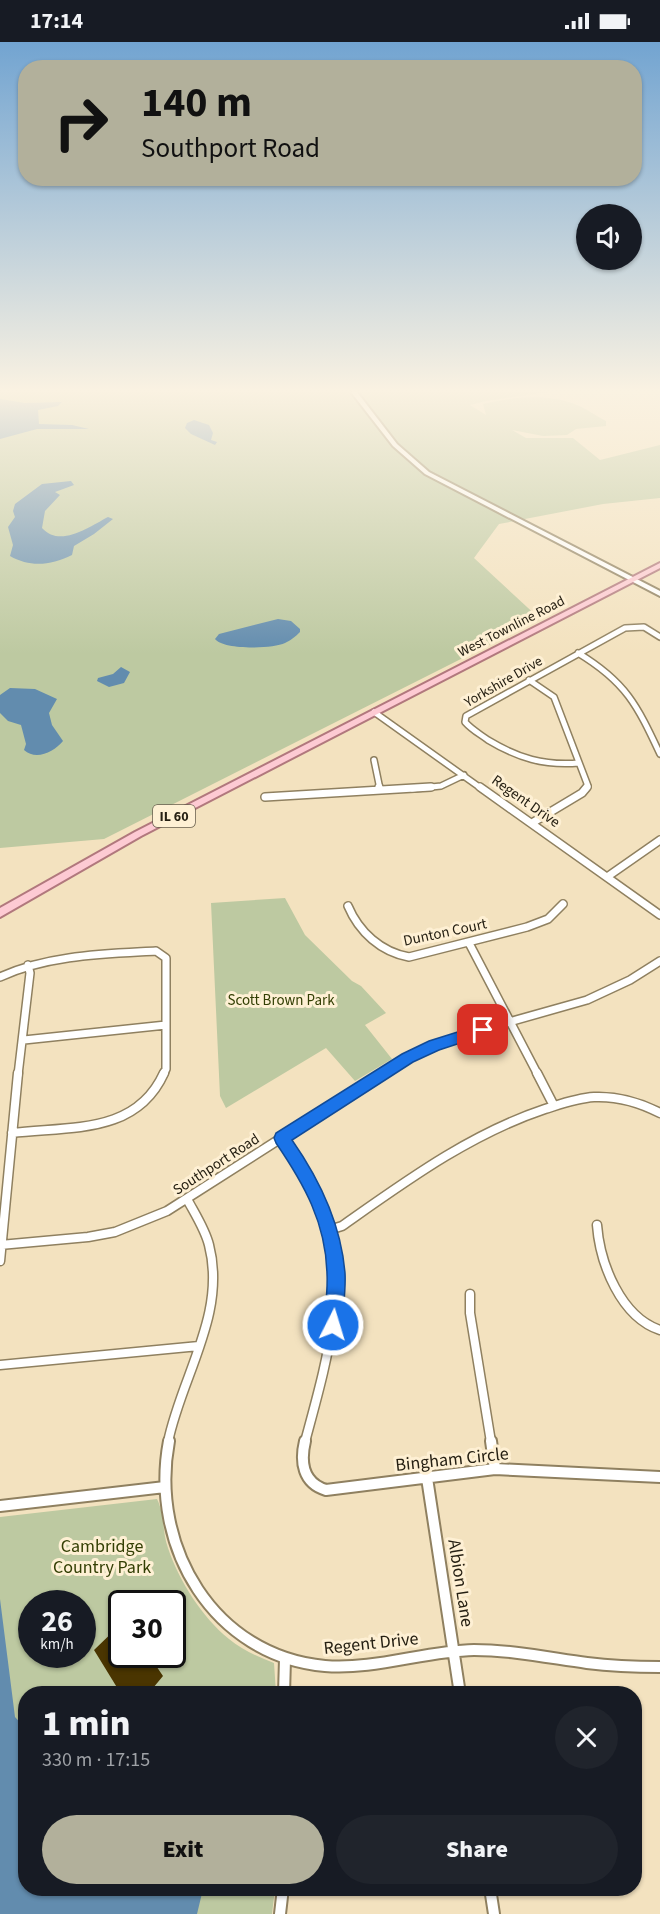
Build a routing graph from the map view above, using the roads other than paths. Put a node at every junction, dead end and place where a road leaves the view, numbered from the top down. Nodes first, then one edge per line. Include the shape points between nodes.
1 (439, 479) edge
2 (660, 565) edge
3 (633, 578) junction
4 (660, 594) edge
5 (660, 637) edge
6 (578, 653) junction
7 (529, 680) junction
8 (374, 712) junction
9 (660, 754) edge
10 (374, 760) dead end
11 (579, 762) junction
12 (464, 775) junction
13 (380, 790) junction
14 (265, 797) dead end
15 (532, 824) junction
16 (660, 840) edge
17 (607, 877) junction
18 (563, 904) dead end
19 (348, 906) dead end
20 (0, 913) edge
21 (660, 915) edge
22 (469, 943) junction
23 (160, 952) joint
24 (660, 960) edge
25 (28, 965) junction
26 (0, 977) edge
27 (510, 1023) junction
28 (166, 1025) junction
29 (24, 1040) junction
30 (554, 1106) junction
31 (659, 1112) edge
32 (12, 1133) junction
33 (282, 1138) junction
34 (187, 1199) junction
35 (597, 1225) dead end
36 (329, 1230) junction
37 (1, 1245) edge
38 (0, 1261) edge
39 (470, 1294) dead end
40 (660, 1330) edge
41 (199, 1346) junction
42 (0, 1365) edge
43 (495, 1470) junction
44 (660, 1477) edge
45 (427, 1478) junction
46 (165, 1486) junction
47 (0, 1506) edge
48 (453, 1651) junction
49 (285, 1659) junction
50 (660, 1667) edge
51 (284, 1686) edge
52 (459, 1686) edge
53 (282, 1896) edge
54 (491, 1896) edge
55 (280, 1914) edge
56 (494, 1914) edge

1 - 3 street
2 - 3 main road, West Townline Road / IL 60
3 - 4 street
3 - 8 main road, West Townline Road / IL 60
5 - 6 street, Yorkshire Drive via 639,623
6 - 7 street, Yorkshire Drive
6 - 9 street via 626,688
7 - 11 street via 554,697
7 - 11 street, Yorkshire Drive via 468,713 466,724 522,759 544,764
8 - 12 street, Regent Drive
8 - 20 main road, IL 60 via 148,829
10 - 13 street
11 - 15 street via 587,789
12 - 13 street via 441,786
12 - 15 street, Regent Drive
13 - 14 street
15 - 17 street, Regent Drive
16 - 17 street
17 - 21 street, Regent Drive
18 - 22 street, Dunton Court via 548,919
19 - 22 street, Dunton Court via 363,930 389,953 409,957
22 - 27 street
23 - 25 street
23 - 28 street via 166,958
24 - 27 street, Southport Road via 630,980 586,1000
25 - 26 street
25 - 29 street
27 - 30 street
27 - 33 street, Southport Road via 463,1035 408,1058
28 - 29 street
28 - 32 street via 166,1070 162,1083 141,1108 114,1121
29 - 32 street
30 - 31 street via 608,1097
30 - 36 street via 466,1143 342,1226
32 - 37 street
33 - 34 street, Southport Road
33 - 36 street via 319,1198
34 - 37 street, Southport Road via 115,1232
34 - 41 street, Regent Drive via 205,1232 214,1267 213,1294
35 - 40 street via 599,1248 625,1306 645,1325
36 - 45 street, Bingham Circle via 336,1274 334,1316 303,1467 308,1479 326,1490
37 - 38 street
39 - 43 street
41 - 42 street
41 - 46 street, Regent Drive via 171,1428
43 - 44 street, Bingham Circle
43 - 45 street, Bingham Circle
45 - 48 street, Albion Lane
46 - 47 street
46 - 49 street, Regent Drive via 177,1551 202,1598 249,1642
48 - 49 street, Regent Drive via 347,1666
48 - 50 street, Regent Drive via 512,1652
48 - 52 street, Albion Lane
49 - 51 street
53 - 55 street
54 - 56 street

